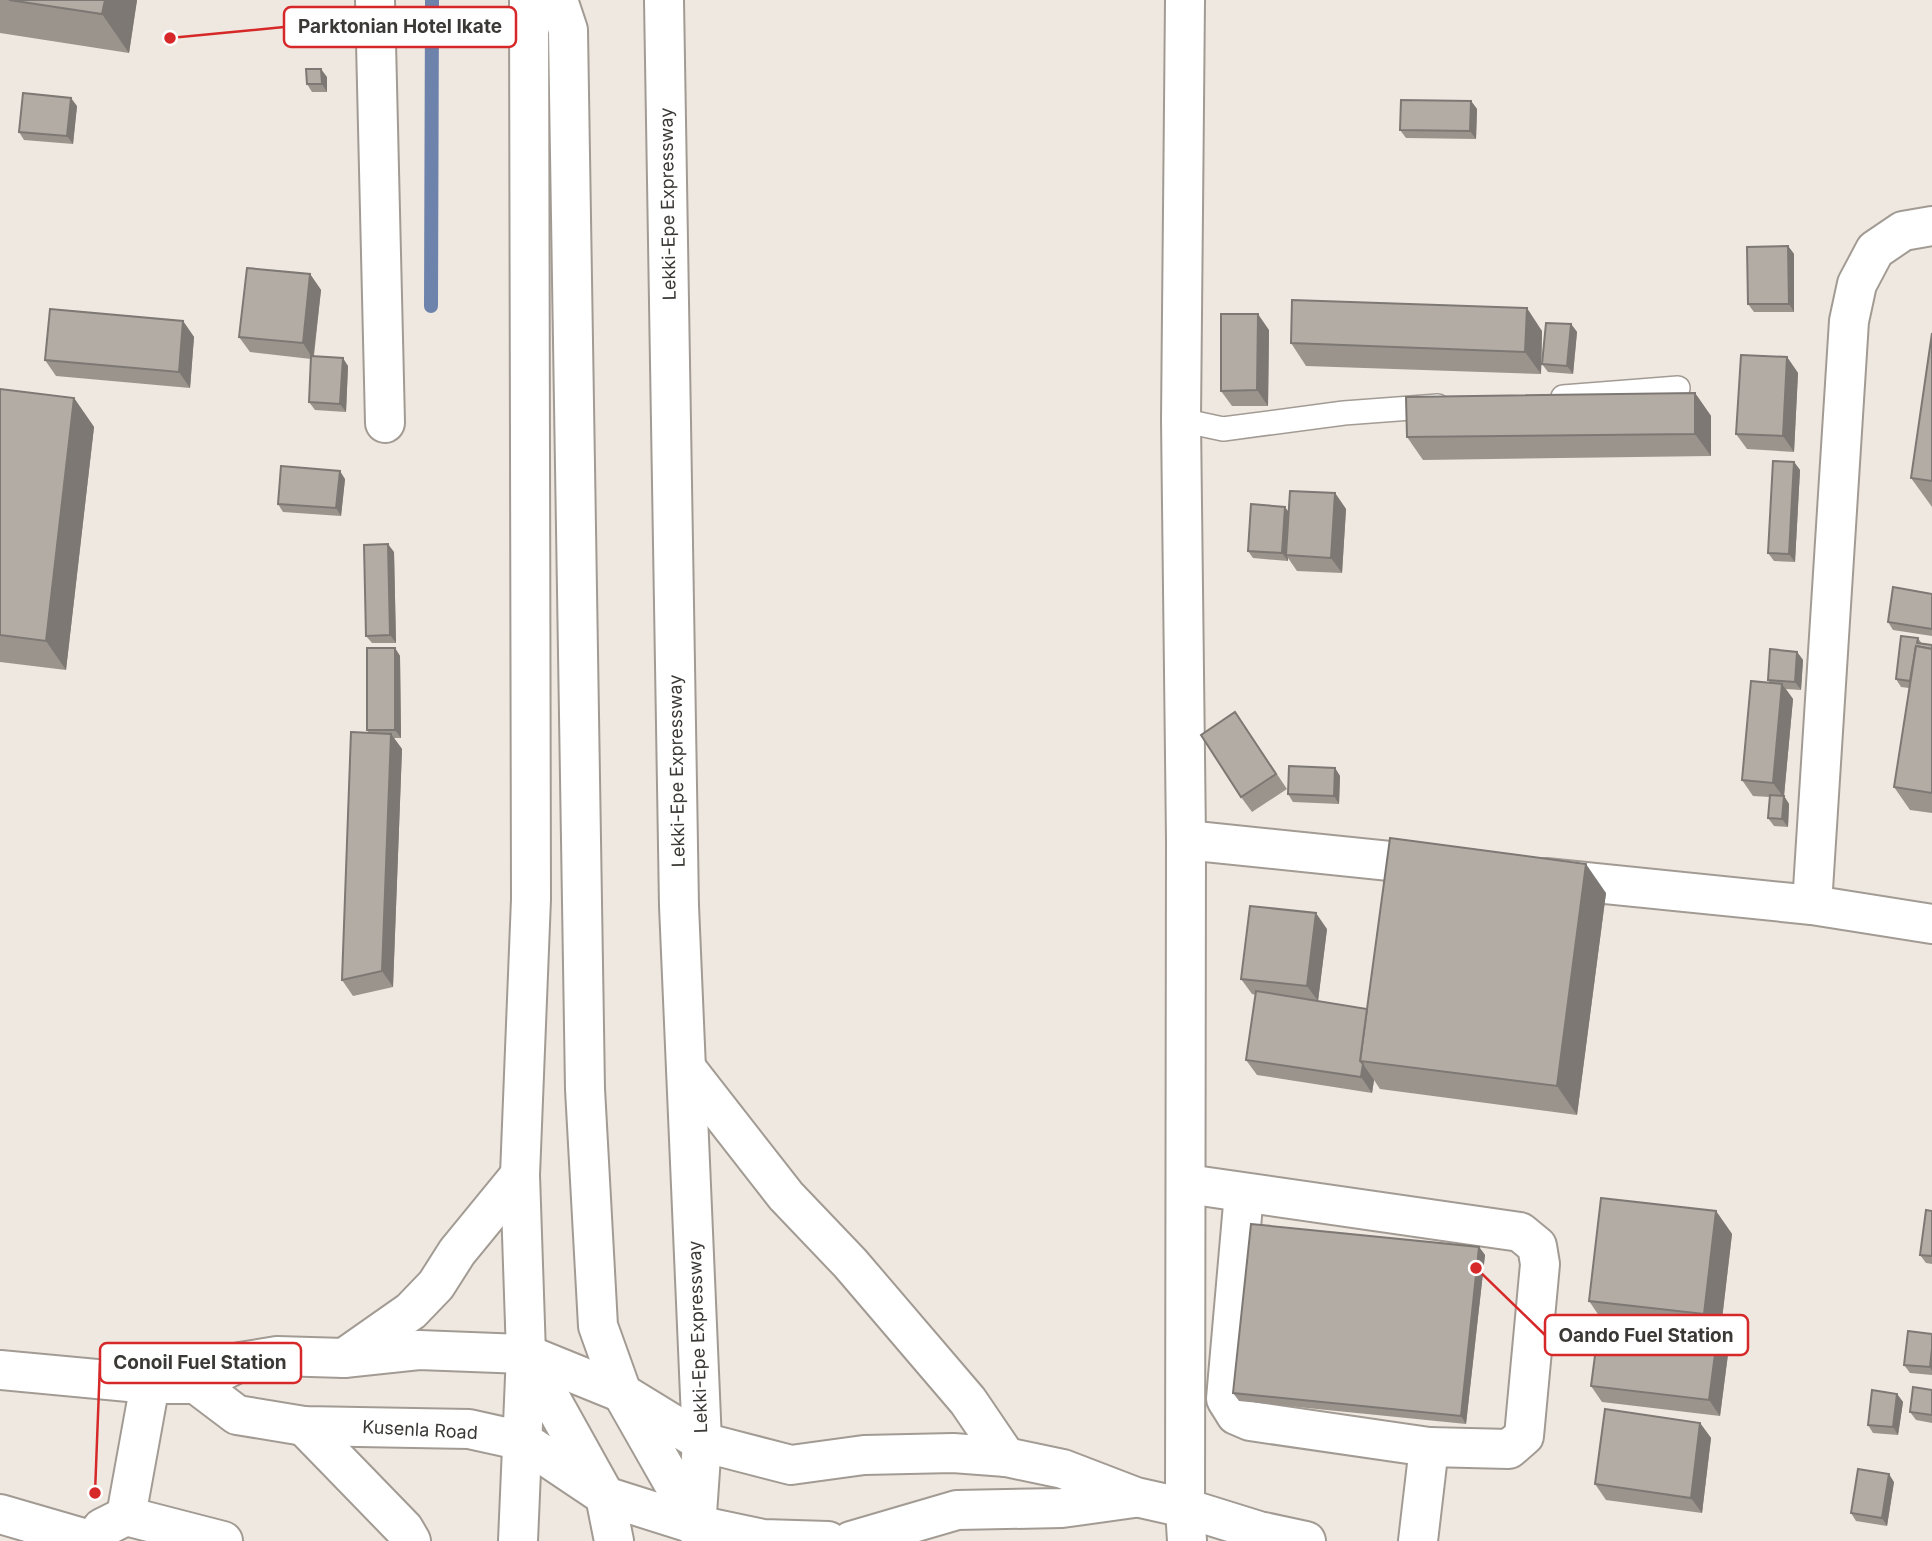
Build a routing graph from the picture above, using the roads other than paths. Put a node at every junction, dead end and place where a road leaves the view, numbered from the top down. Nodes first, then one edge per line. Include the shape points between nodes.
1 (375, 0) edge
2 (529, 0) edge
3 (558, 0) edge
4 (664, 0) edge
5 (1185, 0) edge
6 (1932, 226) edge
7 (1678, 388) dead end
8 (1539, 398) edge
9 (1455, 405) edge
10 (1181, 420) junction
11 (385, 423) dead end
12 (1186, 840) junction
13 (1472, 870) edge
14 (1513, 874) edge
15 (1812, 905) junction
16 (1932, 924) edge
17 (686, 1068) junction
18 (520, 1175) junction
19 (1187, 1184) junction
20 (1244, 1192) junction
21 (526, 1354) junction
22 (344, 1358) junction
23 (0, 1370) edge
24 (150, 1384) junction
25 (197, 1384) junction
26 (622, 1393) junction
27 (304, 1426) junction
28 (523, 1441) junction
29 (702, 1442) junction
30 (1429, 1447) junction
31 (1006, 1457) junction
32 (605, 1496) junction
33 (1136, 1497) junction
34 (0, 1514) edge
35 (126, 1516) junction
36 (1186, 1525) edge
37 (696, 1533) edge
38 (814, 1540) edge
39 (93, 1541) edge
40 (223, 1541) edge
41 (411, 1541) edge
42 (518, 1541) edge
43 (614, 1541) edge
44 (851, 1541) edge
45 (1306, 1541) edge
46 (1418, 1541) edge

1 - 11 main road
2 - 18 main road via 531,899
3 - 26 main road via 568,30 585,1090 598,1326
4 - 17 main road, Lekki-Epe Expressway via 679,906
5 - 10 main road
6 - 15 main road via 1903,231 1875,250 1857,284 1849,321
7 - 8 lane
9 - 10 lane via 1223,429
10 - 12 main road
12 - 13 main road
12 - 19 main road
14 - 15 main road
15 - 16 main road
17 - 29 main road, Lekki-Epe Expressway
17 - 31 main road via 786,1196 968,1401
18 - 21 main road
18 - 22 main road via 411,1311
19 - 20 main road
19 - 36 main road
20 - 30 main road via 1226,1399 1236,1415 1250,1421
20 - 30 main road via 1520,1232 1537,1245 1540,1264 1524,1436 1509,1449
21 - 22 main road via 419,1350
21 - 26 main road
21 - 28 main road
21 - 32 main road
22 - 25 main road via 277,1356 240,1362
23 - 24 main road
24 - 25 main road
24 - 35 main road
25 - 27 main road, Kusenla Road via 237,1415
26 - 29 main road
26 - 37 main road
27 - 28 main road, Kusenla Road via 470,1429
27 - 41 main road
28 - 32 main road, Kusenla Road
28 - 42 main road
29 - 31 main road via 791,1465 864,1455 953,1452
29 - 37 main road, Lekki-Epe Expressway
30 - 46 main road
31 - 33 main road via 1063,1469
32 - 37 main road, Kusenla Road
32 - 43 main road
33 - 36 main road
33 - 44 main road via 1062,1508 957,1510
34 - 39 main road
35 - 39 main road via 102,1528
35 - 40 main road
36 - 45 main road via 1259,1531
37 - 38 main road, Kusenla Road

